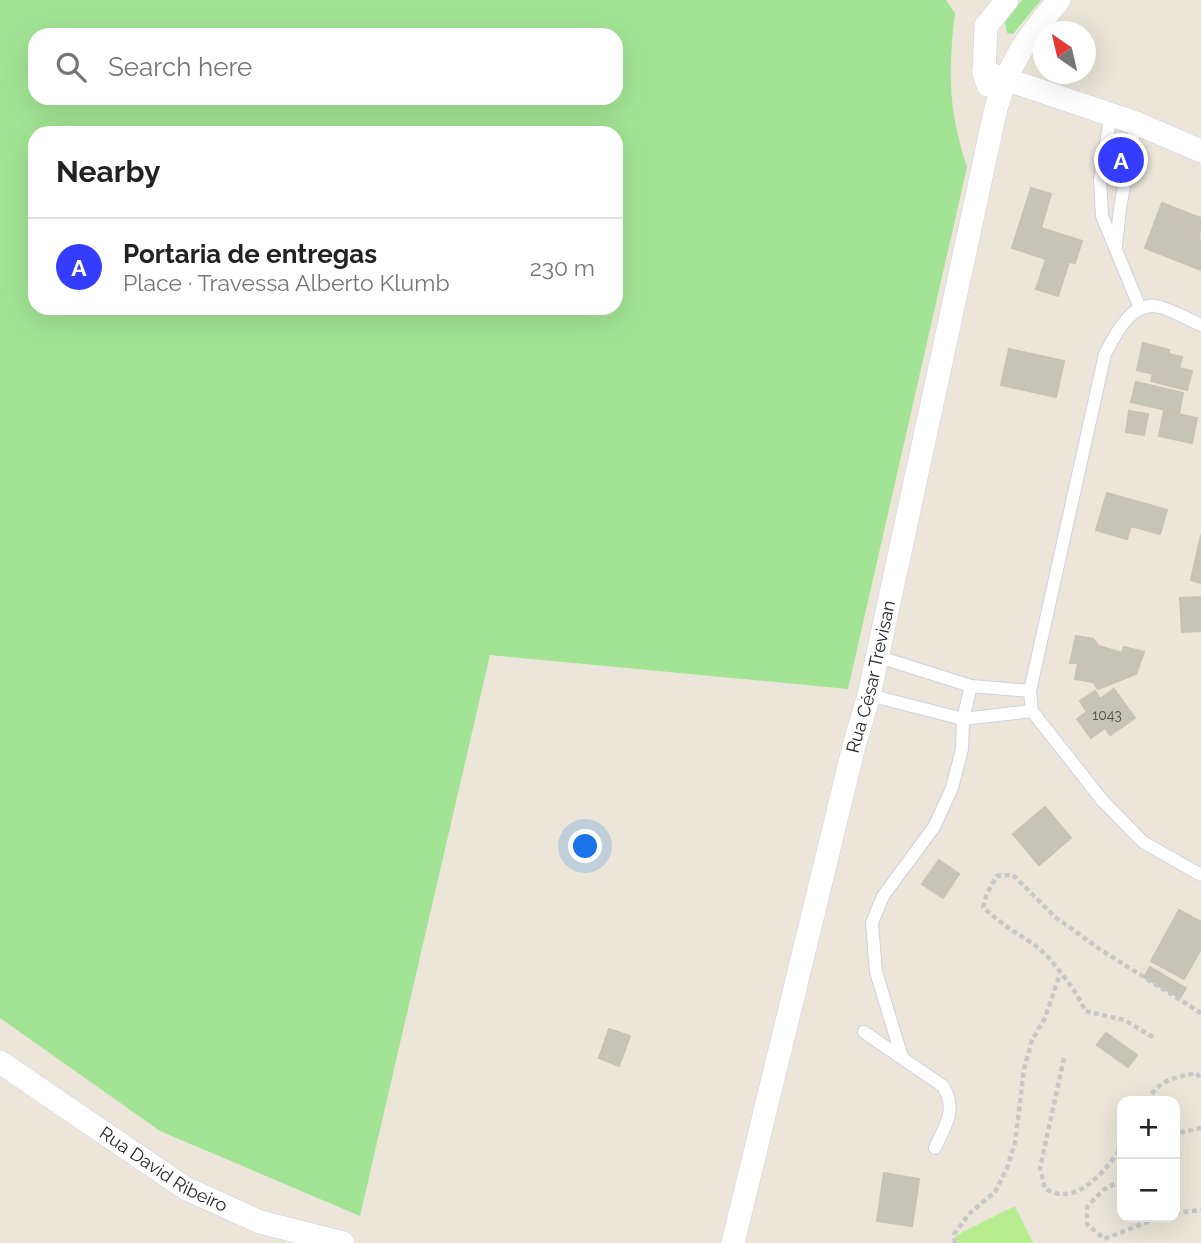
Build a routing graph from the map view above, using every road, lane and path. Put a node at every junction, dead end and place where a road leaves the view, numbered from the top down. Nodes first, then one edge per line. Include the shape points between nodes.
1 (1007, 0) edge
2 (1059, 0) edge
3 (994, 75) junction
4 (1111, 114) junction
5 (1136, 122) junction
6 (1201, 151) edge
7 (1116, 250) junction
8 (1140, 308) junction
9 (1201, 325) edge
10 (876, 656) junction
11 (971, 686) junction
12 (1030, 691) junction
13 (869, 695) junction
14 (1032, 710) junction
15 (964, 719) junction
16 (1201, 875) edge
17 (1060, 974) junction
18 (1201, 1013) edge
19 (864, 1032) dead end
20 (1153, 1037) dead end
21 (902, 1057) junction
22 (1064, 1058) dead end
23 (0, 1062) edge
24 (1201, 1078) edge
25 (1150, 1096) edge
26 (1201, 1128) edge
27 (1180, 1134) edge
28 (935, 1148) dead end
29 (1117, 1154) edge
30 (1117, 1183) edge
31 (1201, 1210) edge
32 (1180, 1212) edge
33 (1147, 1222) edge
34 (343, 1243) edge
35 (733, 1243) edge
36 (955, 1243) edge

1 - 3 street via 986,26
2 - 3 street
3 - 4 street
3 - 10 street, Rua César Trevisan via 996,108
4 - 5 street
4 - 7 lane via 1100,179 1102,216
5 - 6 street
5 - 7 lane
7 - 8 lane
8 - 9 lane via 1157,306
8 - 12 lane via 1119,327 1105,354
10 - 11 lane
10 - 13 street, Rua César Trevisan
11 - 12 lane
11 - 15 lane
12 - 14 lane
13 - 15 lane
13 - 35 street, Rua César Trevisan
14 - 15 lane
14 - 16 lane via 1102,800 1143,842
15 - 21 lane via 952,788 934,827 883,896 872,923 876,972
17 - 18 path via 1038,948 983,907 997,876 1013,875 1064,924
17 - 20 path via 1081,999 1084,1010 1124,1020
17 - 36 path via 1045,1018 1031,1040 1007,1168 995,1192 954,1234
19 - 21 lane
21 - 28 lane via 943,1086 949,1096 951,1112
22 - 29 path via 1040,1168 1045,1189 1062,1195 1084,1187
23 - 34 street, Rua David Ribeiro via 185,1188 260,1222
24 - 25 path via 1196,1073 1174,1078
26 - 27 path
30 - 33 path via 1087,1206 1087,1224 1104,1239
31 - 32 path

